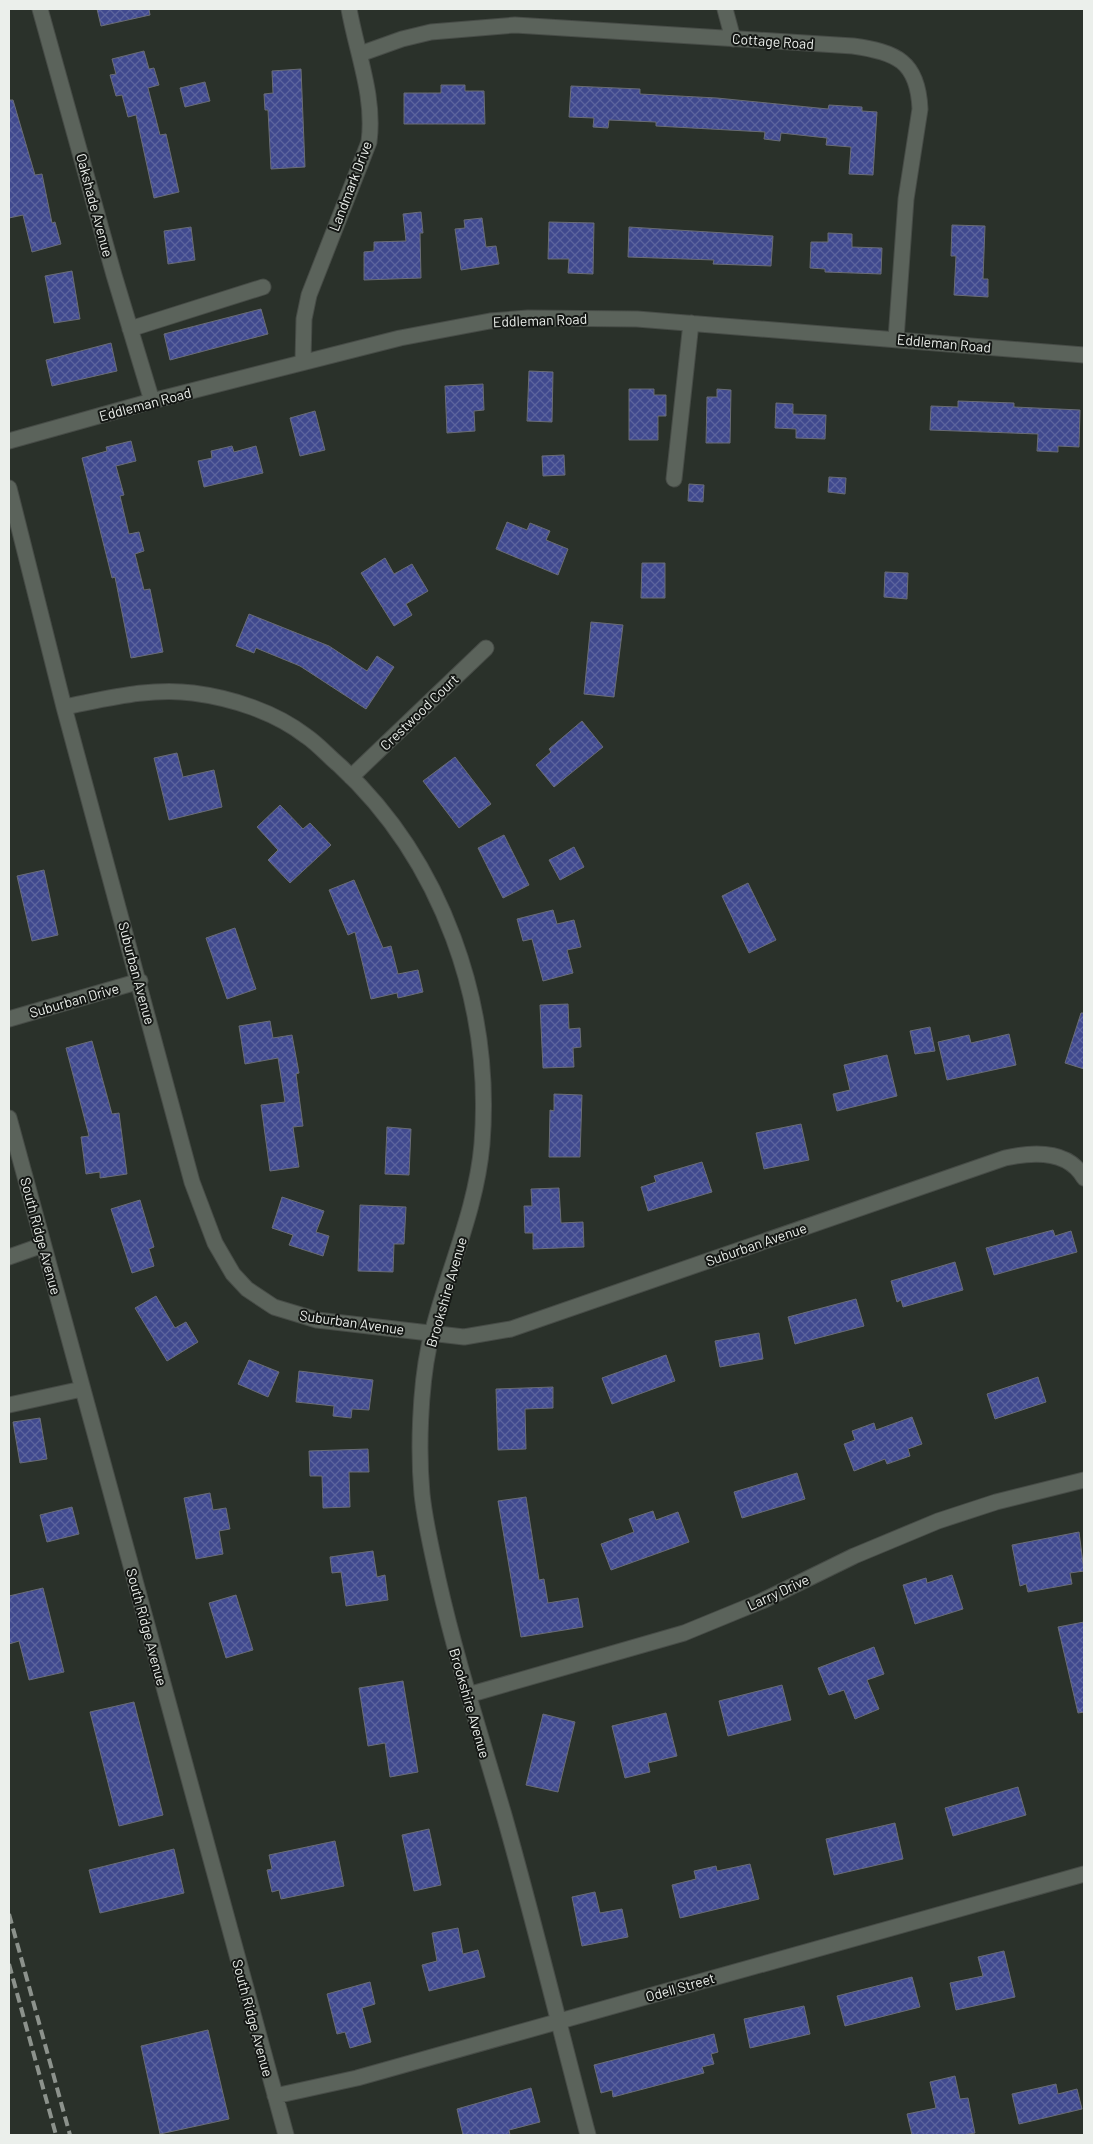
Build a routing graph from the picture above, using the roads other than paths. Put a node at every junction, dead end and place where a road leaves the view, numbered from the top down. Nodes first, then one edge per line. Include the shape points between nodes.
1 (40, 9) edge
2 (349, 9) edge
3 (725, 9) edge
4 (733, 39) junction
5 (360, 54) junction
6 (263, 287) dead end
7 (691, 323) junction
8 (130, 329) junction
9 (896, 339) junction
10 (1084, 355) edge
11 (303, 361) junction
12 (152, 401) junction
13 (9, 441) edge
14 (674, 479) dead end
15 (9, 488) edge
16 (486, 648) dead end
17 (64, 707) junction
18 (351, 777) junction
19 (140, 981) junction
20 (9, 1019) edge
21 (9, 1118) edge
22 (12, 1146) edge
23 (1084, 1178) edge
24 (43, 1245) junction
25 (9, 1257) edge
26 (433, 1332) junction
27 (82, 1389) junction
28 (9, 1405) edge
29 (1084, 1480) edge
30 (468, 1695) junction
31 (1084, 1874) edge
32 (558, 2021) junction
33 (275, 2096) junction
34 (286, 2135) edge
35 (588, 2135) edge

1 - 8 street, Oakshade Avenue
2 - 5 street, Landmark Drive
3 - 4 street
4 - 5 street, Cottage Road via 515,25 431,32
4 - 9 street, Cottage Road via 874,49 897,56 913,72 920,109 906,199
5 - 11 street, Landmark Drive via 368,87 369,142 309,295 304,319
6 - 8 street
7 - 9 street, Eddleman Road
7 - 11 street, Eddleman Road via 637,319 490,321
7 - 14 street
8 - 12 street, Oakshade Avenue
9 - 10 street, Eddleman Road
11 - 12 street, Eddleman Road
12 - 13 street, Eddleman Road
15 - 17 street, Suburban Avenue
16 - 18 street, Crestwood Court
17 - 18 street, Brookshire Avenue via 166,691 214,696 260,710 305,734
17 - 19 street, Suburban Avenue
18 - 26 street, Brookshire Avenue via 405,840 436,893 465,971 477,1030 483,1096 482,1146 472,1202
19 - 20 street, Suburban Drive
19 - 26 street, Suburban Avenue via 192,1182 215,1243 233,1274 247,1289 274,1307 292,1314 317,1320
21 - 22 street, South Ridge Avenue
22 - 24 street, South Ridge Avenue
23 - 26 street, Suburban Avenue via 1081,1171 1065,1161 1044,1153 1006,1158 511,1329 464,1336
24 - 25 street
24 - 27 street, South Ridge Avenue
26 - 30 street, Brookshire Avenue via 422,1406 422,1490 451,1638
27 - 28 street
27 - 33 street, South Ridge Avenue
29 - 30 street, Larry Drive via 996,1502 938,1521 684,1633
30 - 32 street, Brookshire Avenue via 504,1816
31 - 32 street, Odell Street
32 - 33 street, Odell Street via 357,2078
32 - 35 street, Brookshire Avenue
33 - 34 street, South Ridge Avenue

